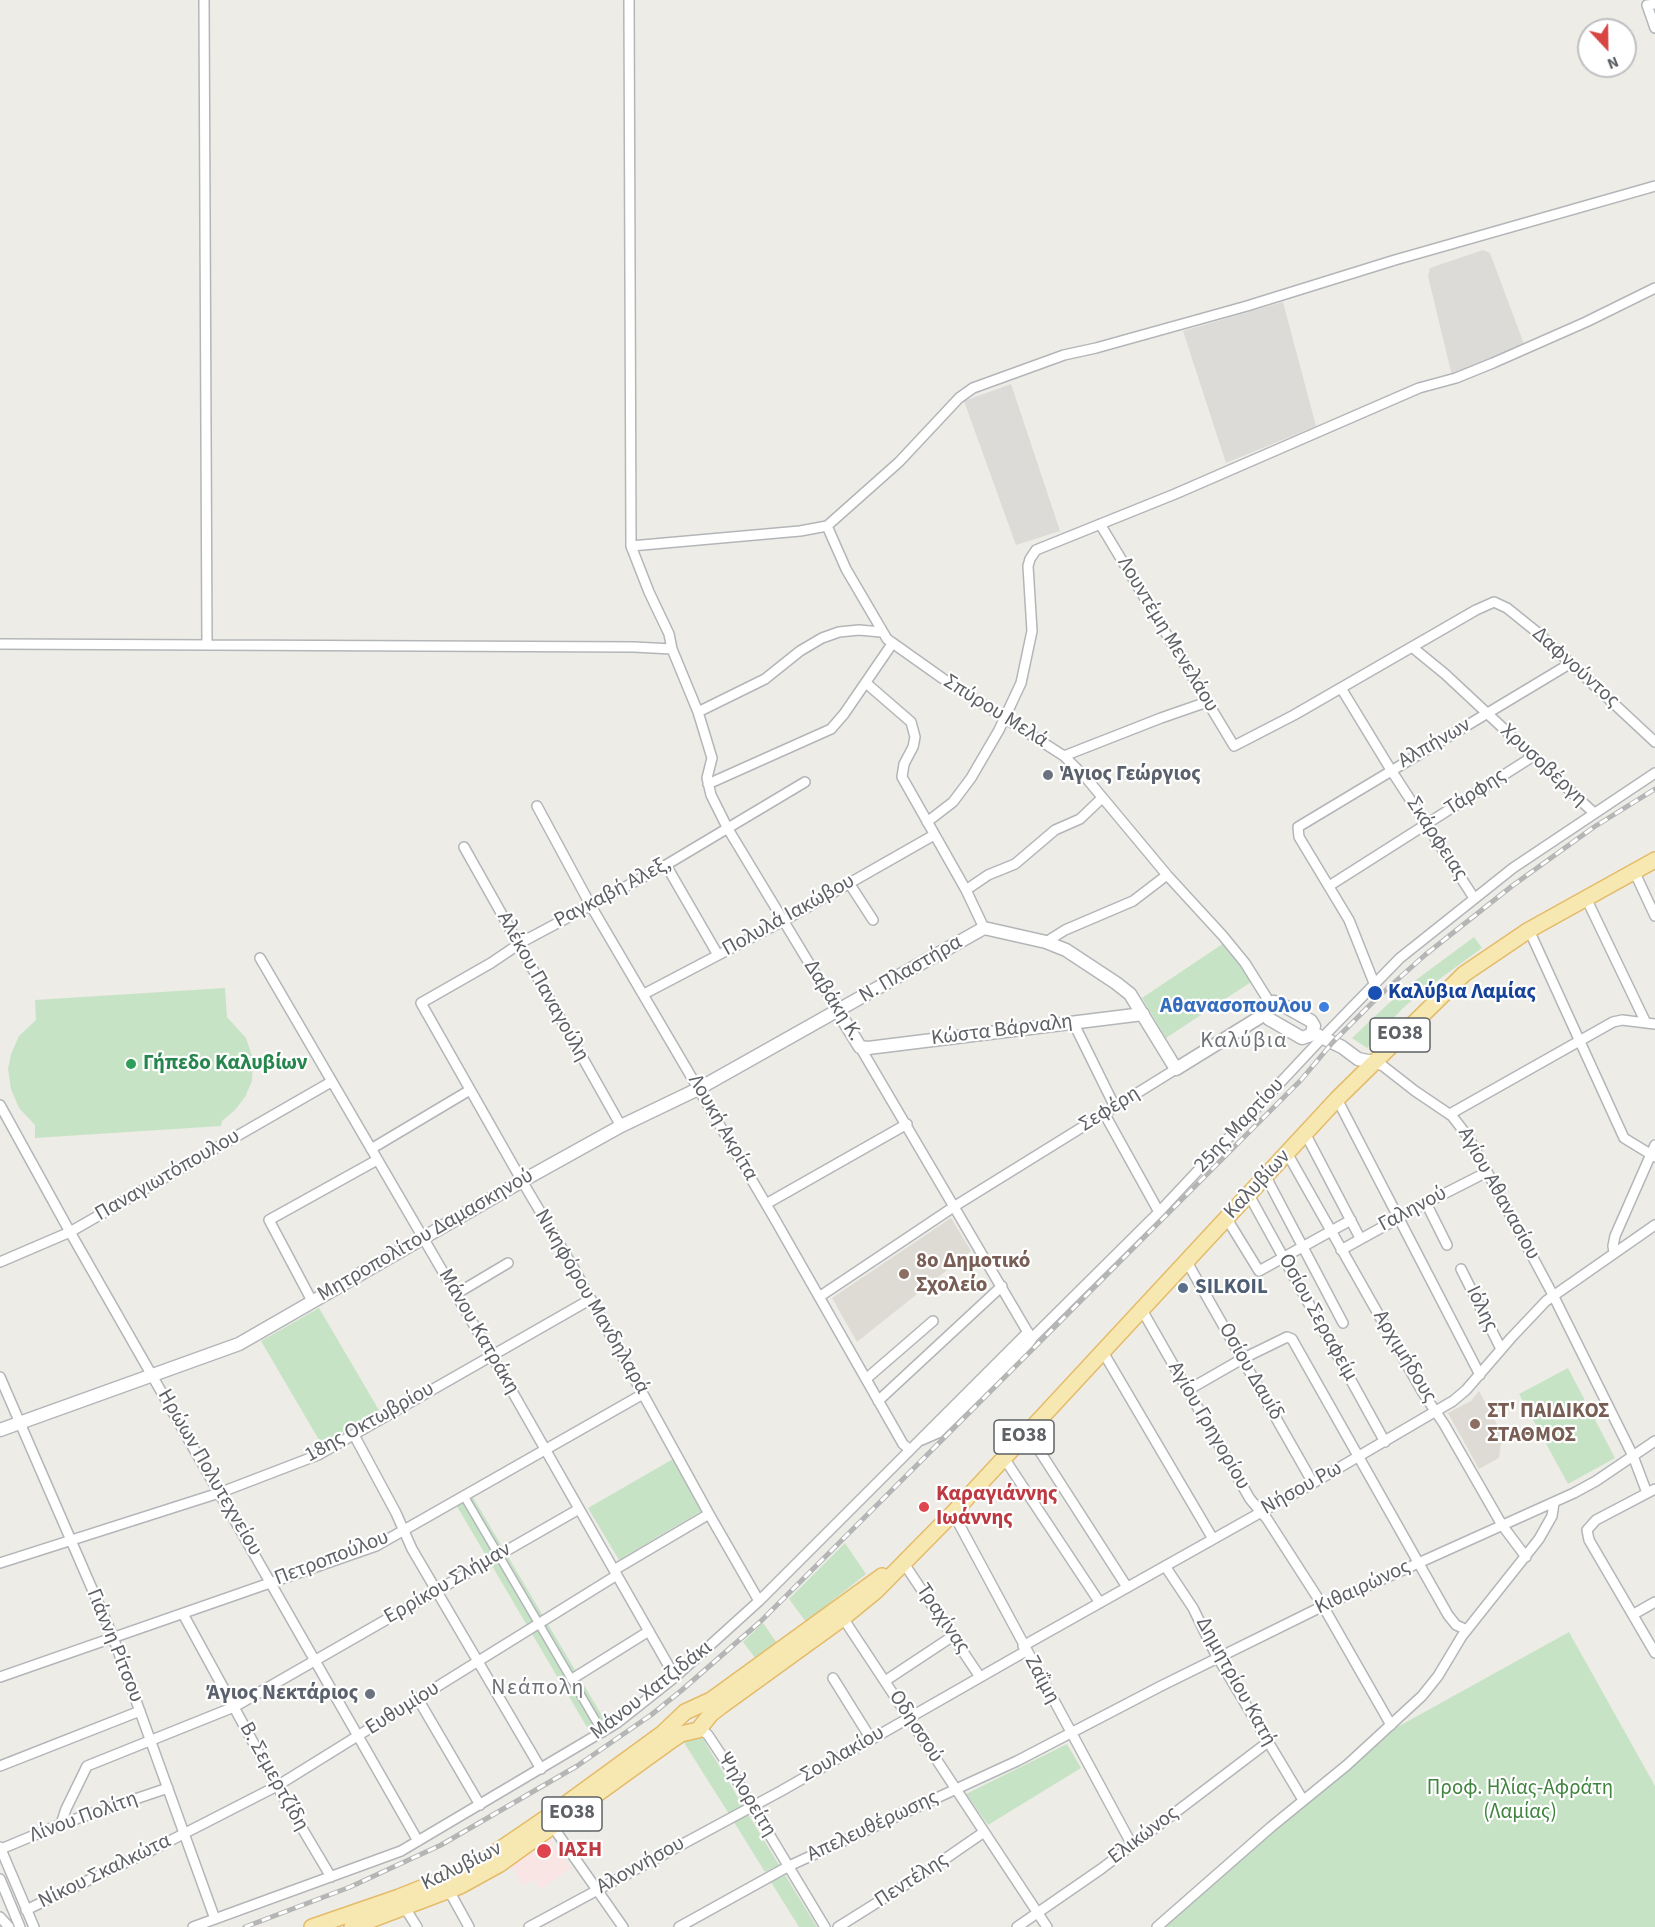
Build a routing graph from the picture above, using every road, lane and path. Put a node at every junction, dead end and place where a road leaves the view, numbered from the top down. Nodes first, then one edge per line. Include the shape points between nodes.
1 (204, 0) edge
2 (629, 0) edge
3 (1655, 4) edge
4 (1655, 28) edge
5 (1655, 186) edge
6 (1655, 288) edge
7 (1100, 524) junction
8 (827, 526) junction
9 (631, 546) junction
10 (881, 632) junction
11 (0, 644) edge
12 (892, 644) junction
13 (207, 645) junction
14 (1412, 647) junction
15 (672, 650) junction
16 (1571, 663) junction
17 (866, 683) junction
18 (1341, 688) junction
19 (1207, 702) junction
20 (698, 712) junction
21 (1487, 714) junction
22 (1005, 717) junction
23 (1655, 742) edge
24 (1064, 756) junction
25 (1532, 757) junction
26 (1391, 770) junction
27 (1655, 773) edge
28 (805, 782) dead end
29 (708, 784) junction
30 (1102, 798) junction
31 (537, 806) dead end
32 (1594, 813) junction
33 (927, 822) junction
34 (1426, 825) junction
35 (728, 830) junction
36 (934, 835) junction
37 (464, 847) dead end
38 (1655, 860) edge
39 (666, 865) junction
40 (1634, 871) junction
41 (1167, 875) junction
42 (849, 883) junction
43 (1329, 886) junction
44 (966, 890) junction
45 (1474, 898) junction
46 (1586, 898) junction
47 (591, 906) junction
48 (1655, 916) edge
49 (873, 920) dead end
50 (783, 921) junction
51 (984, 928) junction
52 (1529, 930) junction
53 (1046, 942) junction
54 (518, 945) junction
55 (718, 955) junction
56 (260, 958) dead end
57 (1374, 983) junction
58 (644, 994) junction
59 (421, 1003) joint
60 (1268, 1008) junction
61 (838, 1011) junction
62 (1143, 1014) junction
63 (1073, 1022) junction
64 (1650, 1024) edge
65 (1318, 1035) junction
66 (1580, 1041) junction
67 (860, 1047) junction
68 (1373, 1062) junction
69 (1176, 1069) junction
70 (331, 1082) junction
71 (698, 1089) junction
72 (470, 1090) junction
73 (1337, 1099) junction
74 (0, 1106) edge
75 (1115, 1107) junction
76 (1104, 1113) junction
77 (1450, 1114) junction
78 (3, 1118) edge
79 (907, 1124) junction
80 (621, 1126) junction
81 (1305, 1133) junction
82 (371, 1149) junction
83 (1654, 1152) edge
84 (1287, 1153) junction
85 (377, 1160) junction
86 (1487, 1172) junction
87 (1266, 1177) junction
88 (522, 1181) junction
89 (1249, 1195) junction
90 (1426, 1203) junction
91 (766, 1204) junction
92 (955, 1206) junction
93 (1160, 1212) junction
94 (1398, 1217) junction
95 (1227, 1219) junction
96 (1351, 1220) junction
97 (1655, 1226) edge
98 (1330, 1230) junction
99 (70, 1232) junction
100 (423, 1238) junction
101 (1360, 1238) junction
102 (1447, 1245) dead end
103 (1302, 1246) junction
104 (1341, 1250) junction
105 (1614, 1253) junction
106 (1283, 1257) junction
107 (0, 1262) edge
108 (1187, 1262) junction
109 (508, 1263) dead end
110 (1461, 1269) dead end
111 (1002, 1286) junction
112 (456, 1294) junction
113 (1553, 1295) junction
114 (819, 1297) junction
115 (591, 1299) junction
116 (312, 1301) junction
117 (1142, 1310) junction
118 (933, 1321) dead end
119 (1343, 1323) dead end
120 (1030, 1335) junction
121 (1501, 1349) junction
122 (1103, 1352) junction
123 (492, 1356) junction
124 (1242, 1359) junction
125 (153, 1376) junction
126 (1480, 1376) junction
127 (0, 1377) edge
128 (866, 1379) junction
129 (1188, 1390) junction
130 (643, 1394) junction
131 (878, 1401) junction
132 (1436, 1411) junction
133 (20, 1423) junction
134 (0, 1430) edge
135 (1028, 1432) junction
136 (354, 1435) junction
137 (1655, 1441) edge
138 (1385, 1442) junction
139 (909, 1449) junction
140 (546, 1450) junction
141 (1360, 1456) junction
142 (1633, 1456) junction
143 (1004, 1458) junction
144 (1313, 1483) junction
145 (1651, 1491) edge
146 (219, 1493) junction
147 (464, 1496) junction
148 (1554, 1503) junction
149 (579, 1509) junction
150 (1261, 1512) junction
151 (953, 1513) junction
152 (709, 1514) junction
153 (1502, 1525) junction
154 (404, 1530) junction
155 (1213, 1539) junction
156 (70, 1540) junction
157 (498, 1555) junction
158 (1526, 1557) junction
159 (903, 1562) junction
160 (1418, 1562) junction
161 (0, 1563) edge
162 (1165, 1566) junction
163 (616, 1572) junction
164 (271, 1583) junction
165 (1127, 1587) junction
166 (437, 1591) junction
167 (759, 1600) junction
168 (1655, 1602) edge
169 (1100, 1603) junction
170 (1323, 1606) junction
171 (183, 1614) junction
172 (1634, 1614) junction
173 (843, 1618) junction
174 (539, 1624) junction
175 (1467, 1630) junction
176 (649, 1631) junction
177 (953, 1636) junction
178 (112, 1637) junction
179 (1025, 1648) junction
180 (1655, 1653) edge
181 (1218, 1658) junction
182 (316, 1660) junction
183 (479, 1661) junction
184 (0, 1677) edge
185 (675, 1677) junction
186 (981, 1677) junction
187 (832, 1678) dead end
188 (572, 1679) junction
189 (885, 1682) junction
190 (418, 1699) junction
191 (234, 1707) junction
192 (140, 1711) junction
193 (686, 1712) junction
194 (909, 1718) junction
195 (1390, 1725) junction
196 (698, 1728) junction
197 (603, 1733) junction
198 (1071, 1734) junction
199 (359, 1737) junction
200 (871, 1739) junction
201 (150, 1740) junction
202 (1268, 1742) junction
203 (0, 1766) edge
204 (541, 1769) junction
205 (277, 1786) junction
206 (168, 1788) junction
207 (955, 1789) junction
208 (1303, 1800) junction
209 (480, 1805) junction
210 (753, 1805) junction
211 (61, 1824) junction
212 (553, 1827) junction
213 (984, 1832) junction
214 (184, 1834) junction
215 (418, 1841) junction
216 (1132, 1845) junction
217 (1, 1848) edge
218 (789, 1866) junction
219 (331, 1877) junction
220 (0, 1879) edge
221 (446, 1885) junction
222 (597, 1890) junction
223 (405, 1908) junction
224 (26, 1910) junction
225 (1038, 1914) junction
226 (215, 1919) junction
227 (20, 1927) edge
228 (34, 1927) edge
229 (193, 1927) edge
230 (312, 1927) edge
231 (354, 1927) edge
232 (417, 1927) edge
233 (469, 1927) edge
234 (529, 1927) edge
235 (623, 1927) edge
236 (679, 1927) edge
237 (825, 1927) edge
238 (838, 1927) edge
239 (1017, 1927) edge
240 (1047, 1927) edge
241 (1157, 1927) edge

1 - 13 street
2 - 9 street
3 - 4 street via 1647,5
5 - 8 street via 1247,306 1064,355 973,388 963,393 899,462
6 - 7 street via 1493,363 1419,388
7 - 19 street, Λουντέμη Μενελάου
7 - 22 street via 1043,546 1029,561 1032,631 1021,683
8 - 9 street
8 - 10 street, Σπύρου Μελά via 846,570
9 - 15 street, Δαβάκη Κ. via 669,634
10 - 12 street, Σπύρου Μελά
10 - 20 street via 839,632 822,638 765,679
11 - 13 street
12 - 17 street
12 - 22 street, Σπύρου Μελά
13 - 15 street
14 - 16 street, Δαφνούντος via 1497,602
14 - 18 street
14 - 21 street, Χρυσοβέργη
15 - 20 street, Δαβάκη Κ.
16 - 21 street, Αλπήνων
16 - 23 street, Δαφνούντος
17 - 29 street via 831,729
17 - 33 street via 912,722 915,737 902,777
18 - 19 street, Λουντέμη Μενελάου via 1234,746
18 - 26 street, Σκάρφειας
19 - 24 street
20 - 29 street, Δαβάκη Κ. via 712,758
21 - 25 street, Χρυσοβέργη
21 - 26 street, Αλπήνων
22 - 24 street, Σπύρου Μελά
22 - 33 street via 963,789
24 - 30 street, Σπύρου Μελά
25 - 32 street, Χρυσοβέργη
25 - 34 street, Τάρφης
26 - 34 street, Σκάρφειας
26 - 43 street, Αλπήνων via 1298,827 1299,837
27 - 32 street, 25ης Μαρτίου
28 - 35 street, Ραγκαβή Αλεξ,
29 - 35 street, Δαβάκη Κ.
30 - 41 street, Σπύρου Μελά
30 - 44 street via 1080,819 1055,830 1015,864
31 - 47 street, Λουκή Ακρίτα
32 - 45 street, 25ης Μαρτίου
33 - 36 street
34 - 43 street, Τάρφης
34 - 45 street, Σκάρφειας
35 - 39 street, Ραγκαβή Αλεξ,
35 - 50 street, Δαβάκη Κ.
36 - 42 street, Πολυλά Ιακώβου
36 - 44 street
37 - 54 street, Αλέκου Παναγούλη
38 - 40 main road, Καλυβίων / ΕΟ38
39 - 47 street, Ραγκαβή Αλεξ,
39 - 55 street
40 - 46 main road, Καλυβίων / ΕΟ38
40 - 48 street
41 - 53 street via 1132,901
41 - 60 street, Σπύρου Μελά via 1245,963
42 - 49 street
42 - 50 street, Πολυλά Ιακώβου
43 - 57 street via 1349,920
44 - 51 street
45 - 57 street, 25ης Μαρτίου via 1416,943
46 - 52 main road, Καλυβίων / ΕΟ38
46 - 64 street
47 - 54 street, Ραγκαβή Αλεξ,
47 - 58 street, Λουκή Ακρίτα
50 - 55 street, Πολυλά Ιακώβου
50 - 61 street, Δαβάκη Κ.
51 - 53 street
51 - 61 street, Ν. Πλαστήρα
52 - 66 street
52 - 68 main road, Καλυβίων / ΕΟ38 via 1464,974
53 - 62 street via 1066,950 1116,983 1130,994
54 - 59 street, Ραγκαβή Αλεξ,
54 - 80 street, Αλέκου Παναγούλη
55 - 58 street, Πολυλά Ιακώβου
56 - 70 street, Μάνου Κατράκη
57 - 65 street, 25ης Μαρτίου
58 - 71 street, Λουκή Ακρίτα
59 - 72 street, Νικηφόρου Μανδηλαρά
60 - 65 street via 1279,1003 1309,1019
60 - 65 street via 1269,1019 1302,1038
60 - 69 street, Σεφέρη
61 - 67 street, Δαβάκη Κ.
61 - 71 street, Μητροπολίτου Δαμασκηνού
62 - 63 street, Κώστα Βάρναλη
62 - 69 street
63 - 67 street, Κώστα Βάρναλη
63 - 75 street
64 - 66 street via 1618,1021
65 - 68 street via 1358,1059
65 - 93 street, 25ης Μαρτίου
66 - 77 street
66 - 83 street via 1624,1138
67 - 79 street, Δαβάκη Κ.
68 - 73 main road, Καλυβίων / ΕΟ38
68 - 77 street, Αγίου Αθανασίου
69 - 75 street, Σεφέρη
70 - 82 street, Μάνου Κατράκη
70 - 99 street, Παναγιωτόπουλου
71 - 80 street, Μητροπολίτου Δαμασκηνού
71 - 91 street, Λουκή Ακρίτα
72 - 82 street
72 - 88 street, Νικηφόρου Μανδηλαρά
73 - 81 main road, Καλυβίων / ΕΟ38
73 - 94 street
74 - 78 street, Ηρώων Πολυτεχνείου
75 - 76 street, Σεφέρη
76 - 92 street, Σεφέρη
76 - 93 street
77 - 86 street, Αγίου Αθανασίου via 1469,1138
78 - 99 street, Ηρώων Πολυτεχνείου
79 - 91 street
79 - 92 street, Δαβάκη Κ.
80 - 88 street, Μητροπολίτου Δαμασκηνού
81 - 84 main road, Καλυβίων / ΕΟ38
81 - 96 street
82 - 85 street, Μάνου Κατράκη
83 - 105 street via 1615,1236
84 - 87 main road, Καλυβίων / ΕΟ38
84 - 98 street, Αρχιμήδους
85 - 100 street, Μάνου Κατράκη
85 - 116 street via 269,1220
86 - 90 street, Γαληνού
86 - 113 street, Αγίου Αθανασίου
87 - 89 main road, Καλυβίων / ΕΟ38
87 - 103 street
88 - 100 street, Μητροπολίτου Δαμασκηνού
88 - 115 street, Νικηφόρου Μανδηλαρά
89 - 95 main road, Καλυβίων / ΕΟ38
89 - 106 street, Οσίου Σεραφείμ
90 - 94 street, Γαληνού
90 - 102 street
91 - 114 street, Λουκή Ακρίτα
92 - 111 street, Δαβάκη Κ.
92 - 114 street, Σεφέρη
93 - 120 street, 25ης Μαρτίου
94 - 101 street, Γαληνού
94 - 126 street
95 - 106 street, Γαληνού via 1257,1270
95 - 108 main road, Καλυβίων / ΕΟ38
96 - 98 street, Γαληνού
96 - 101 street
97 - 105 street, Νήσου Ρω
98 - 103 street, Γαληνού
98 - 104 street, Αρχιμήδους
99 - 107 street, Παναγιωτόπουλου
99 - 125 street, Ηρώων Πολυτεχνείου
100 - 112 street, Μάνου Κατράκη
100 - 116 street, Μητροπολίτου Δαμασκηνού
101 - 104 street, Γαληνού
103 - 106 street, Γαληνού
103 - 119 street
104 - 132 street, Αρχιμήδους
105 - 113 street, Νήσου Ρω
106 - 138 street, Οσίου Σεραφείμ
108 - 117 main road, Καλυβίων / ΕΟ38
108 - 124 street, Οσίου Δαυίδ
109 - 112 street
110 - 121 street, Ιόλης
111 - 120 street, Δαβάκη Κ.
111 - 131 street
112 - 123 street, Μάνου Κατράκη
113 - 121 street, Νήσου Ρω
113 - 142 street, Αγίου Αθανασίου
114 - 128 street, Λουκή Ακρίτα
115 - 123 street, 18ης Οκτωβρίου
115 - 130 street, Νικηφόρου Μανδηλαρά
116 - 125 street, Μητροπολίτου Δαμασκηνού via 239,1344
117 - 122 main road, Καλυβίων / ΕΟ38
117 - 129 street, Αγίου Γρηγορίου
118 - 128 street
120 - 139 street, Μάνου Χατζιδάκι
121 - 126 street, Νήσου Ρω
122 - 135 main road, Καλυβίων / ΕΟ38
122 - 155 street
123 - 136 street, 18ης Οκτωβρίου
123 - 140 street, Μάνου Κατράκη
124 - 129 street
124 - 141 street via 1287,1337 1292,1339
124 - 144 street, Οσίου Δαυίδ
125 - 133 street, Μητροπολίτου Δαμασκηνού
125 - 146 street, Ηρώων Πολυτεχνείου
126 - 132 street, Νήσου Ρω via 1461,1396
127 - 133 street, Γιάννη Ρίτσου
128 - 131 street, Λουκή Ακρίτα
129 - 150 street, Αγίου Γρηγορίου
130 - 140 street, Πετροπούλου
130 - 152 street, Νικηφόρου Μανδηλαρά
131 - 139 street, Λουκή Ακρίτα
132 - 138 street, Νήσου Ρω
132 - 153 street, Αρχιμήδους
133 - 134 street, Μητροπολίτου Δαμασκηνού
133 - 156 street, Γιάννη Ρίτσου
135 - 143 main road, Καλυβίων / ΕΟ38
135 - 165 street
136 - 146 street, 18ης Οκτωβρίου via 318,1455
136 - 154 street
137 - 142 street, Κιθαιρώνος
138 - 141 street, Νήσου Ρω
139 - 167 street, Μάνου Χατζιδάκι
140 - 147 street, Πετροπούλου
140 - 149 street, Μάνου Κατράκη
141 - 144 street, Νήσου Ρω
141 - 160 street
142 - 145 street, Αγίου Αθανασίου
142 - 148 street, Κιθαιρώνος
143 - 151 main road, Καλυβίων / ΕΟ38
143 - 169 street
144 - 150 street, Νήσου Ρω
145 - 172 street via 1596,1520 1587,1530 1589,1540
146 - 156 street, 18ης Οκτωβρίου
146 - 164 street, Ηρώων Πολυτεχνείου
147 - 154 street, Πετροπούλου
147 - 157 street
148 - 153 street, Κιθαιρώνος
148 - 158 street via 1546,1528
149 - 157 street, Ερρίκου Σλήμαν
149 - 163 street, Μάνου Κατράκη
150 - 155 street, Νήσου Ρω
150 - 170 street, Αγίου Γρηγορίου
151 - 159 main road, Καλυβίων / ΕΟ38
151 - 179 street, Ζαΐμη
152 - 163 street, Ευθυμίου
152 - 167 street, Νικηφόρου Μανδηλαρά
153 - 158 street, Αρχιμήδους
153 - 160 street, Κιθαιρώνος
154 - 164 street, Πετροπούλου via 366,1550
154 - 166 street
155 - 162 street, Νήσου Ρω
156 - 161 street, 18ης Οκτωβρίου
156 - 178 street, Γιάννη Ρίτσου
157 - 166 street, Ερρίκου Σλήμαν
157 - 174 street
158 - 175 street
159 - 173 main road, Καλυβίων / ΕΟ38
159 - 177 street, Τραχίνας
159 - 193 main road, Καλυβίων / ΕΟ38 via 711,1700
160 - 170 street, Κιθαιρώνος
160 - 175 street via 1452,1621
162 - 165 street, Νήσου Ρω
162 - 181 street, Δημητρίου Κατή via 1197,1614
163 - 174 street, Ευθυμίου
163 - 176 street, Μάνου Κατράκη
164 - 171 street, Πετροπούλου
164 - 182 street, Ηρώων Πολυτεχνείου
165 - 169 street, Νήσου Ρω
166 - 182 street, Ερρίκου Σλήμαν
166 - 183 street
167 - 185 street, Μάνου Χατζιδάκι
168 - 172 street
169 - 179 street, Νήσου Ρω
170 - 181 street, Κιθαιρώνος
170 - 195 street, Αγίου Γρηγορίου
171 - 178 street, Πετροπούλου
171 - 191 street, Β. Σεμερτζίδη
172 - 180 street
173 - 189 street, Οδησσού
173 - 196 main road, Καλυβίων / ΕΟ38 via 720,1707
174 - 183 street, Ευθυμίου
174 - 188 street
175 - 195 street via 1432,1685
176 - 185 street, Μάνου Κατράκη
176 - 188 street
177 - 186 street, Τραχίνας
177 - 189 street
178 - 184 street, Πετροπούλου
178 - 192 street, Γιάννη Ρίτσου
179 - 186 street, Σουλακίου
179 - 198 street, Ζαΐμη
181 - 198 street, Κιθαιρώνος
181 - 202 street, Δημητρίου Κατή
182 - 191 street, Ερρίκου Σλήμαν
182 - 199 street, Ηρώων Πολυτεχνείου
183 - 190 street, Ευθυμίου
183 - 204 street
185 - 197 street, Μάνου Χατζιδάκι
186 - 194 street, Σουλακίου
187 - 200 street
188 - 197 street
189 - 194 street, Οδησσού
190 - 199 street, Ευθυμίου
190 - 209 street
191 - 201 street, Ερρίκου Σλήμαν
191 - 205 street, Β. Σεμερτζίδη
192 - 201 street, Γιάννη Ρίτσου
192 - 203 street
193 - 196 main road via 701,1713
193 - 221 main road, Καλυβίων / ΕΟ38 via 524,1834
194 - 200 street, Σουλακίου
194 - 207 street, Οδησσού
195 - 208 street
196 - 210 street, Ψηλορείτη via 713,1741
196 - 212 main road, Καλυβίων / ΕΟ38 via 672,1740
197 - 204 street, Μάνου Χατζιδάκι
198 - 207 street, Απελευθέρωσης
198 - 216 street, Ζαΐμη
199 - 205 street, Ευθυμίου
199 - 215 street, Ηρώων Πολυτεχνείου
200 - 210 street, Σουλακίου
201 - 206 street, Γιάννη Ρίτσου
201 - 211 street, Ερρίκου Σλήμαν via 87,1766
202 - 208 street, Δημητρίου Κατή
202 - 216 street, Ελικώνος
204 - 209 street, Μάνου Χατζιδάκι
205 - 214 street, Ευθυμίου
205 - 219 street, Β. Σεμερτζίδη
206 - 211 street, Λίνου Πολίτη
206 - 214 street, Γιάννη Ρίτσου
207 - 213 street, Οδησσού
207 - 218 street, Απελευθέρωσης
208 - 241 street
209 - 215 street, Μάνου Χατζιδάκι
210 - 218 street, Ψηλορείτη
210 - 222 street, Αλοννήσου
211 - 217 street, Λίνου Πολίτη
212 - 221 main road, Καλυβίων / ΕΟ38 via 500,1864
212 - 222 street
213 - 225 street, Οδησσού
213 - 238 street, Πεντέλης
214 - 224 street, Νίκου Σκαλκώτα
214 - 226 street, Γιάννη Ρίτσου
215 - 219 street, Μάνου Χατζιδάκι
216 - 225 street, Ελικώνος
217 - 224 street
218 - 236 street, Απελευθέρωσης
218 - 237 street, Ψηλορείτη
219 - 226 street, Μάνου Χατζιδάκι
220 - 227 street
221 - 223 main road, Καλυβίων / ΕΟ38
221 - 230 main road, Καλυβίων / ΕΟ38
221 - 233 street
222 - 234 street, Αλοννήσου
222 - 235 street
223 - 231 main road, Καλυβίων / ΕΟ38
223 - 232 street
224 - 228 street
225 - 239 street, Ελικώνος
225 - 240 street, Οδησσού
226 - 229 street, Μάνου Χατζιδάκι

